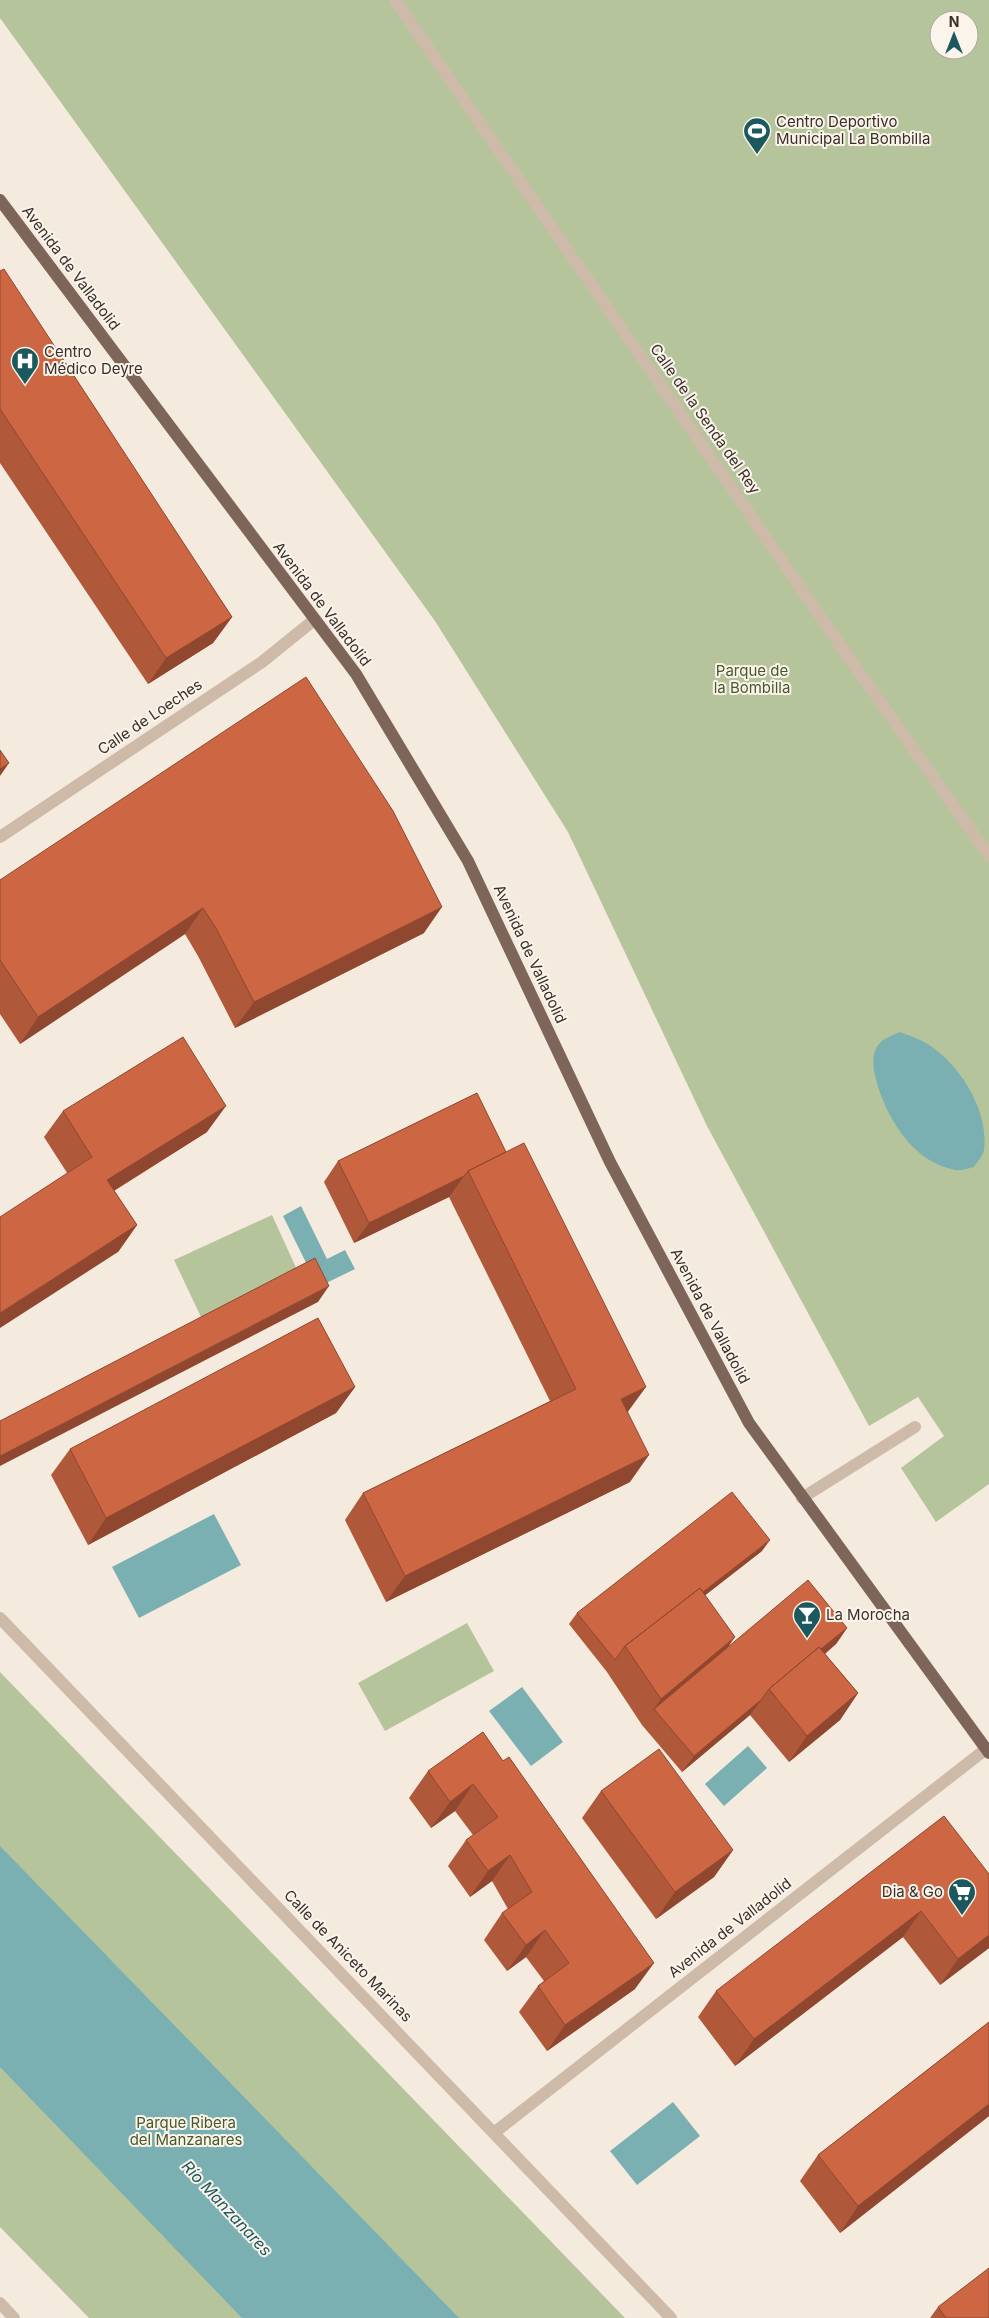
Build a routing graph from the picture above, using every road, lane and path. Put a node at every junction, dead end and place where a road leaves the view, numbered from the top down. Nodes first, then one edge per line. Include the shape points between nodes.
1 (395, 0) edge
2 (0, 200) edge
3 (314, 620) junction
4 (0, 836) edge
5 (989, 856) edge
6 (915, 1427) dead end
7 (802, 1498) junction
8 (0, 1618) edge
9 (988, 1751) edge
10 (495, 2132) junction
11 (0, 2303) edge
12 (14, 2318) edge
13 (671, 2318) edge

1 - 5 street, Calle de la Senda del Rey
2 - 3 main road, Avenida de Valladolid
3 - 4 street, Calle de Loeches via 262,662
3 - 7 main road, Avenida de Valladolid via 356,674 468,861 610,1162 749,1423
6 - 7 street
7 - 9 main road, Avenida de Valladolid
8 - 10 street, Calle de Aniceto Marinas
9 - 10 street, Avenida de Valladolid
10 - 13 street, Calle de Aniceto Marinas
11 - 12 street

